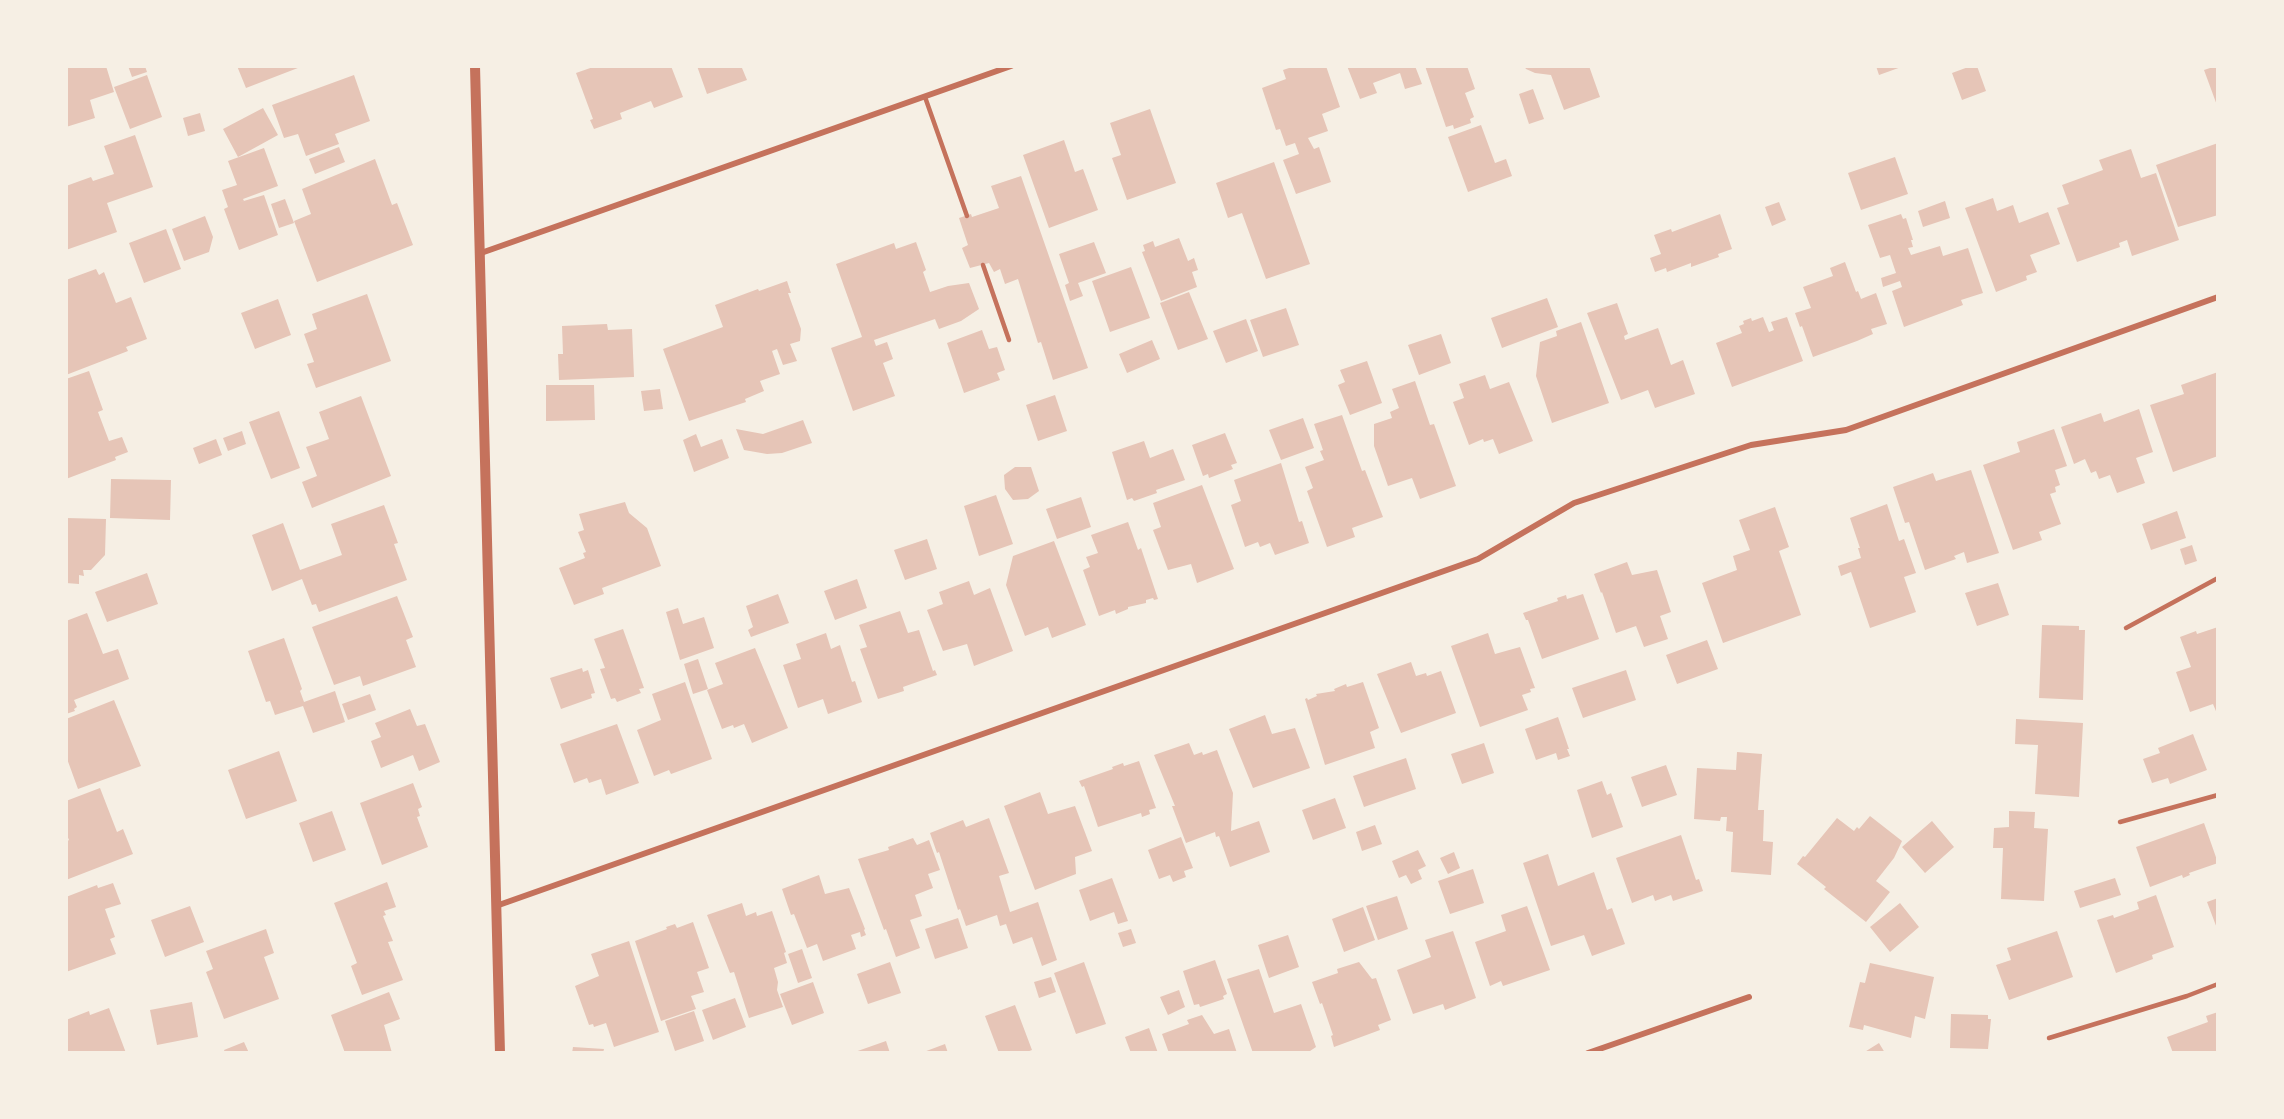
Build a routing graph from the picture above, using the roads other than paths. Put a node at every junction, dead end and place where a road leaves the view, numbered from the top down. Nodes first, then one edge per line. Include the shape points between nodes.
1 (476, 66) edge
2 (1011, 66) edge
3 (925, 97) junction
4 (967, 216) dead end
5 (481, 253) junction
6 (983, 265) dead end
7 (2218, 297) edge
8 (1009, 340) dead end
9 (2218, 578) edge
10 (2126, 628) dead end
11 (2218, 795) edge
12 (2120, 822) dead end
13 (495, 906) junction
14 (2218, 984) edge
15 (1749, 997) dead end
16 (2049, 1038) dead end
17 (500, 1053) edge
18 (1588, 1053) edge

1 - 5 street
2 - 3 street
3 - 4 lane
3 - 5 street
5 - 13 street
6 - 8 lane
7 - 13 street via 1846,430 1751,445 1574,503 1478,559
9 - 10 lane
11 - 12 lane
13 - 17 street
14 - 16 lane
15 - 18 street

